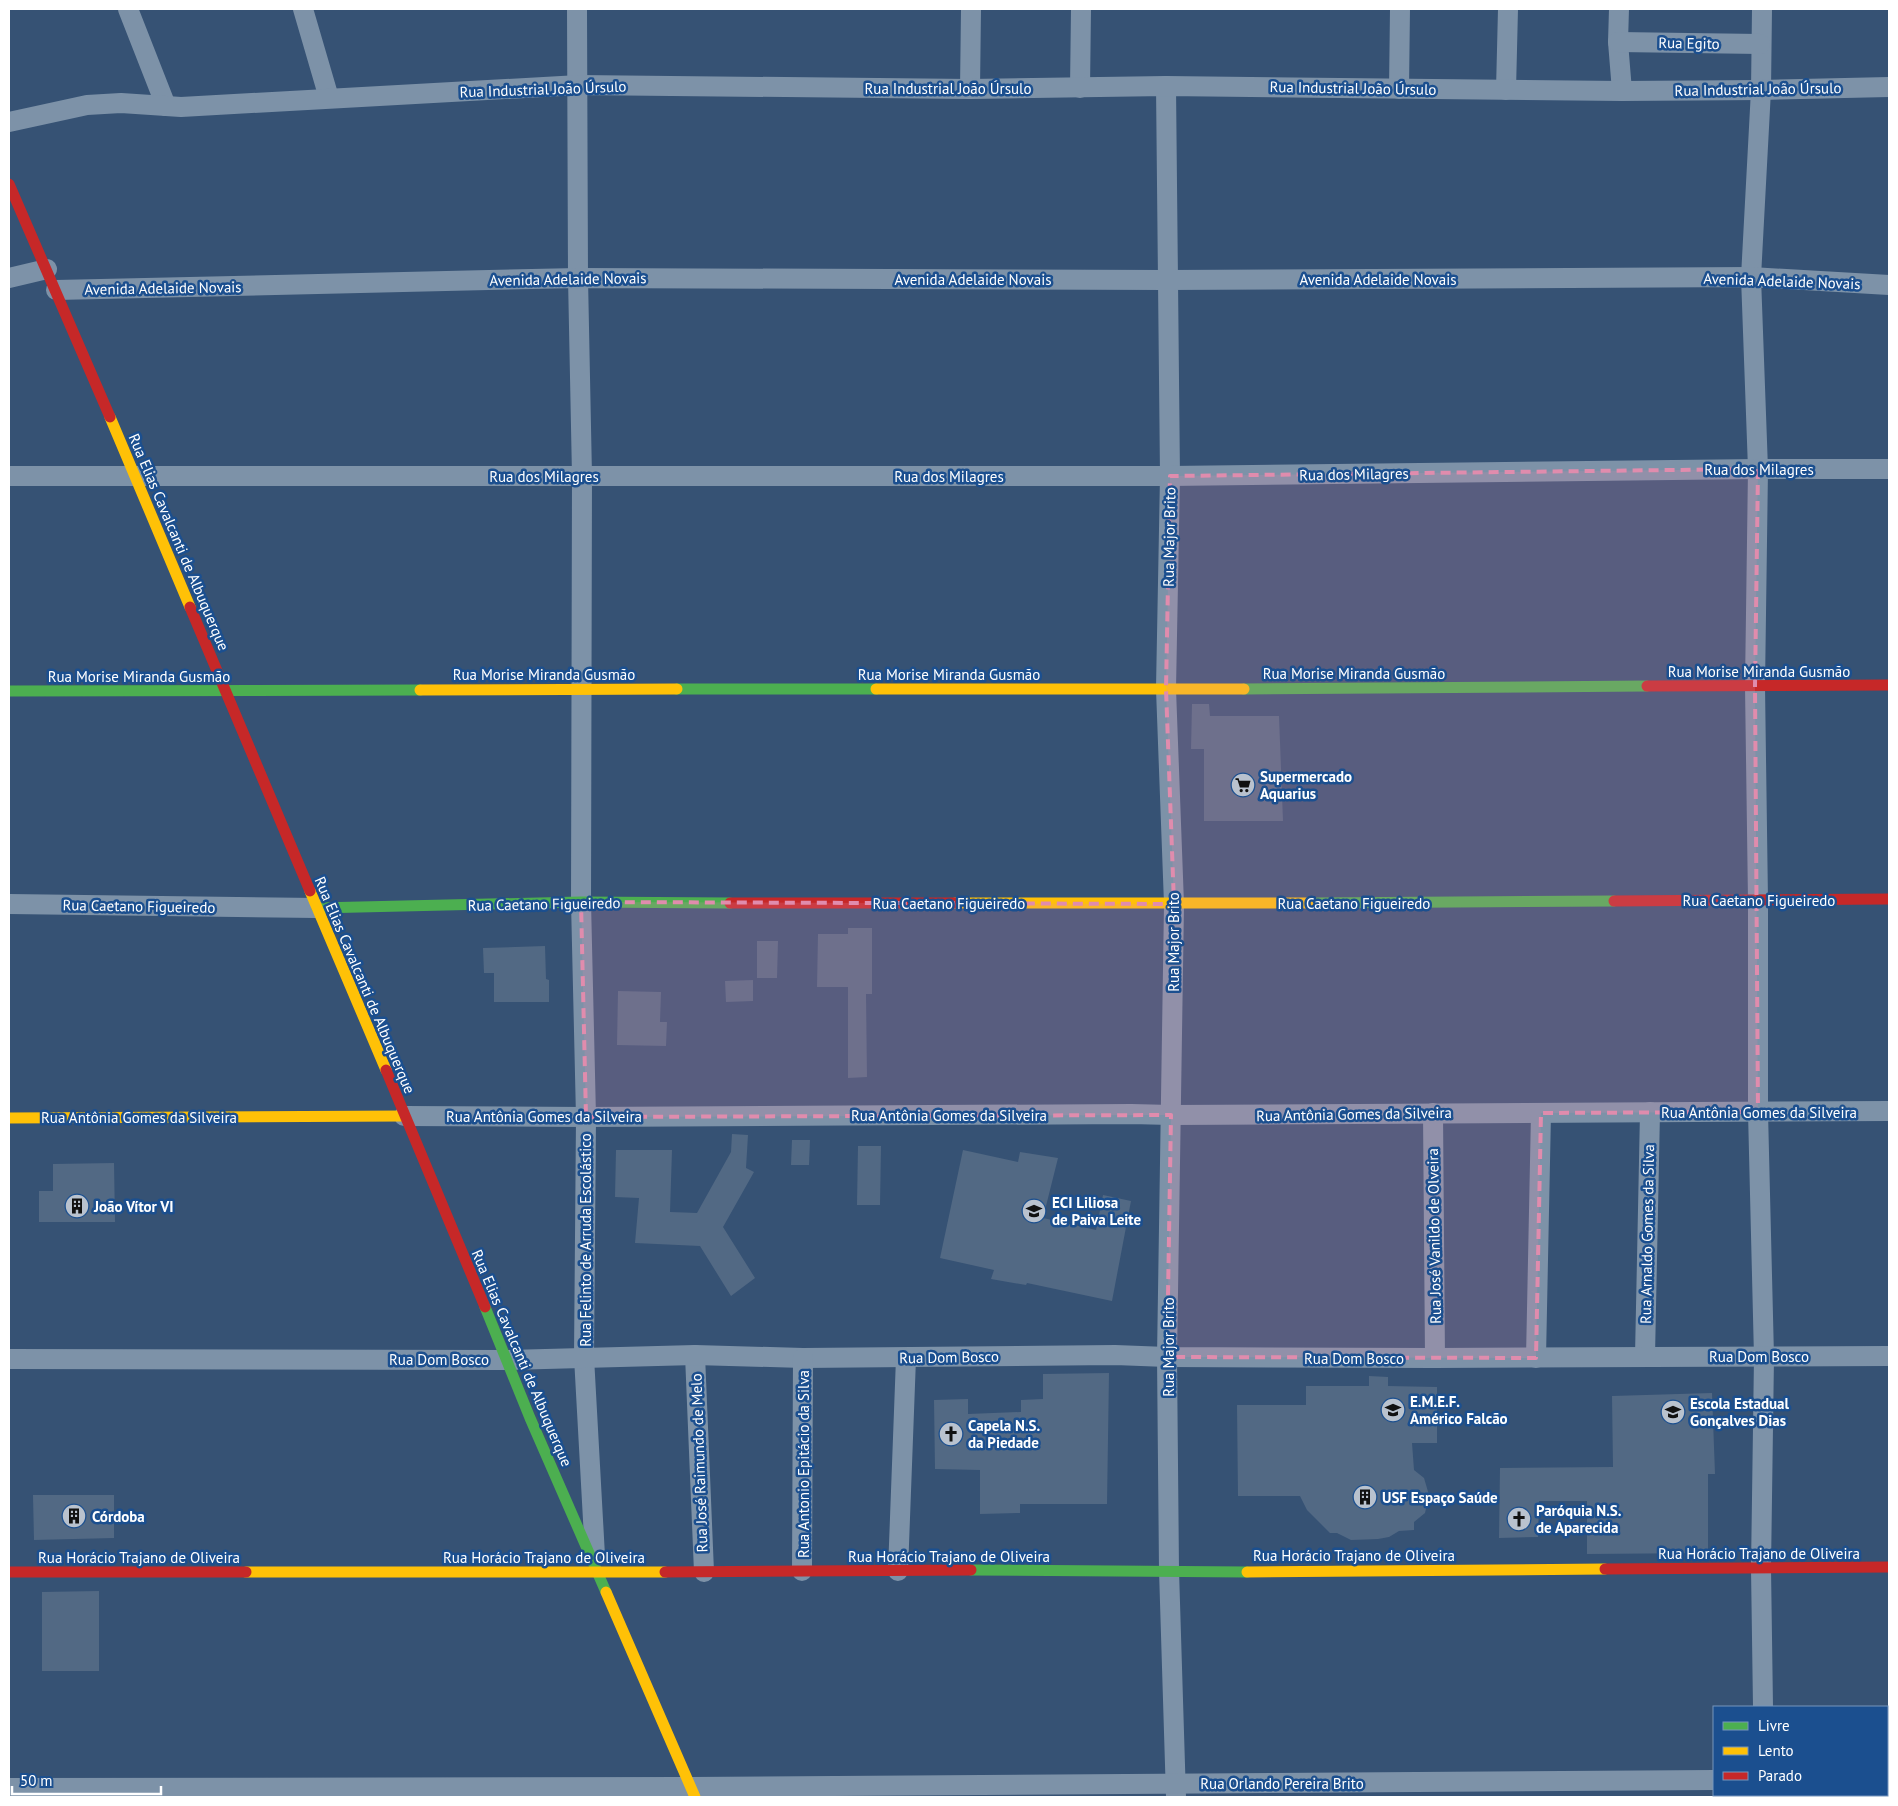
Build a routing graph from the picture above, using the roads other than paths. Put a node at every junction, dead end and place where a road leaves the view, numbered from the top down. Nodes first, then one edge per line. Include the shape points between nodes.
1 (128, 9) edge
2 (303, 9) edge
3 (578, 9) edge
4 (971, 9) edge
5 (1081, 9) edge
6 (1400, 9) edge
7 (1508, 9) edge
8 (1619, 9) edge
9 (1762, 9) edge
10 (1618, 42) junction
11 (1760, 44) junction
12 (579, 85) junction
13 (1166, 86) junction
14 (1889, 86) edge
15 (1080, 88) junction
16 (970, 89) junction
17 (1399, 89) junction
18 (1506, 90) junction
19 (1762, 90) junction
20 (1622, 91) junction
21 (329, 98) junction
22 (166, 106) junction
23 (9, 122) edge
24 (9, 184) edge
25 (47, 269) junction
26 (1751, 277) junction
27 (9, 278) edge
28 (578, 278) junction
29 (1167, 280) junction
30 (1889, 285) edge
31 (56, 290) junction
32 (1758, 469) junction
33 (1889, 469) edge
34 (9, 476) edge
35 (135, 476) junction
36 (582, 476) junction
37 (1170, 476) junction
38 (1889, 685) edge
39 (1755, 686) junction
40 (580, 689) junction
41 (1166, 689) junction
42 (9, 691) edge
43 (226, 691) junction
44 (1889, 899) edge
45 (1758, 901) junction
46 (580, 902) junction
47 (9, 904) edge
48 (1174, 904) junction
49 (317, 908) junction
50 (1889, 1111) edge
51 (1650, 1112) junction
52 (1758, 1112) junction
53 (1433, 1113) junction
54 (1541, 1113) junction
55 (1171, 1115) junction
56 (404, 1116) junction
57 (586, 1117) junction
58 (9, 1118) edge
59 (695, 1355) junction
60 (1645, 1356) junction
61 (1889, 1356) edge
62 (584, 1357) junction
63 (1167, 1357) junction
64 (1764, 1357) junction
65 (803, 1358) junction
66 (906, 1358) junction
67 (1435, 1358) junction
68 (1536, 1358) junction
69 (9, 1359) edge
70 (507, 1360) junction
71 (1889, 1567) edge
72 (1761, 1568) junction
73 (1169, 1570) junction
74 (802, 1571) junction
75 (898, 1571) junction
76 (9, 1572) edge
77 (596, 1572) junction
78 (704, 1572) junction
79 (1763, 1706) edge
80 (1713, 1780) edge
81 (9, 1788) edge
82 (1176, 1791) edge
83 (692, 1792) edge

1 - 22 street
2 - 21 street
3 - 12 street, Rua Felinto de Arruda Escolástico
4 - 16 street
5 - 15 street
6 - 17 street
7 - 18 street
8 - 10 street
9 - 11 street
10 - 11 street, Rua Egito
10 - 20 street
11 - 19 street
12 - 16 street, Rua Industrial João Úrsulo
12 - 21 street, Rua Industrial João Úrsulo
12 - 28 street, Rua Felinto de Arruda Escolástico
13 - 15 street, Rua Industrial João Úrsulo
13 - 17 street, Rua Industrial João Úrsulo
13 - 29 street, Rua Major Brito
14 - 19 street, Rua Industrial João Úrsulo
15 - 16 street, Rua Industrial João Úrsulo
17 - 18 street, Rua Industrial João Úrsulo
18 - 20 street, Rua Industrial João Úrsulo
19 - 20 street, Rua Industrial João Úrsulo
19 - 26 street
21 - 22 street, Rua Industrial João Úrsulo
22 - 23 street, Rua Industrial João Úrsulo via 121,103 87,106
24 - 25 street, Rua Elias Cavalcanti de Albuquerque
25 - 27 street
25 - 31 street, Rua Elias Cavalcanti de Albuquerque
26 - 29 street, Avenida Adelaide Novais
26 - 30 street, Avenida Adelaide Novais
26 - 32 street
28 - 29 street, Avenida Adelaide Novais
28 - 31 street, Avenida Adelaide Novais
28 - 36 street, Rua Felinto de Arruda Escolástico
29 - 37 street, Rua Major Brito
31 - 35 street, Rua Elias Cavalcanti de Albuquerque
32 - 33 street, Rua dos Milagres
32 - 37 street, Rua dos Milagres
32 - 39 street
34 - 35 street, Rua dos Milagres
35 - 36 street, Rua dos Milagres
35 - 43 street, Rua Elias Cavalcanti de Albuquerque
36 - 37 street, Rua dos Milagres
36 - 40 street, Rua Felinto de Arruda Escolástico
37 - 41 street, Rua Major Brito
38 - 39 street, Rua Morise Miranda Gusmão
39 - 41 street, Rua Morise Miranda Gusmão
39 - 45 street
40 - 41 street, Rua Morise Miranda Gusmão
40 - 43 street, Rua Morise Miranda Gusmão
40 - 46 street, Rua Felinto de Arruda Escolástico
41 - 48 street, Rua Major Brito
42 - 43 street, Rua Morise Miranda Gusmão
43 - 49 street, Rua Elias Cavalcanti de Albuquerque
44 - 45 street, Rua Caetano Figueiredo
45 - 48 street, Rua Caetano Figueiredo
45 - 52 street
46 - 48 street, Rua Caetano Figueiredo
46 - 49 street, Rua Caetano Figueiredo
46 - 57 street, Rua Felinto de Arruda Escolástico
47 - 49 street, Rua Caetano Figueiredo
48 - 55 street, Rua Major Brito
49 - 56 street, Rua Elias Cavalcanti de Albuquerque
50 - 52 street, Rua Antônia Gomes da Silveira
51 - 52 street, Rua Antônia Gomes da Silveira
51 - 54 street, Rua Antônia Gomes da Silveira
51 - 60 street, Rua Arnaldo Gomes da Silva
52 - 64 street
53 - 54 street, Rua Antônia Gomes da Silveira
53 - 55 street, Rua Antônia Gomes da Silveira
53 - 67 street, Rua José Vanildo de Olveira
54 - 68 street
55 - 57 street, Rua Antônia Gomes da Silveira
55 - 63 street, Rua Major Brito
56 - 57 street, Rua Antônia Gomes da Silveira
56 - 58 street, Rua Antônia Gomes da Silveira
56 - 70 street, Rua Elias Cavalcanti de Albuquerque
57 - 62 street, Rua Felinto de Arruda Escolástico
59 - 62 street, Rua Dom Bosco
59 - 65 street, Rua Dom Bosco
59 - 78 street, Rua José Raimundo de Melo
60 - 64 street, Rua Dom Bosco
60 - 68 street, Rua Dom Bosco
61 - 64 street, Rua Dom Bosco
62 - 70 street, Rua Dom Bosco
62 - 77 street, Rua Felinto de Arruda Escolástico
63 - 66 street, Rua Dom Bosco
63 - 67 street, Rua Dom Bosco
63 - 73 street, Rua Major Brito
64 - 72 street
65 - 66 street, Rua Dom Bosco
65 - 74 street, Rua Antonio Epitácio da Silva
66 - 75 street
67 - 68 street, Rua Dom Bosco
69 - 70 street, Rua Dom Bosco
70 - 77 street, Rua Elias Cavalcanti de Albuquerque
71 - 72 street, Rua Horácio Trajano de Oliveira
72 - 73 street, Rua Horácio Trajano de Oliveira
72 - 79 street
73 - 75 street, Rua Horácio Trajano de Oliveira
73 - 82 street, Rua Major Brito
74 - 75 street, Rua Horácio Trajano de Oliveira
74 - 78 street, Rua Horácio Trajano de Oliveira
76 - 77 street, Rua Horácio Trajano de Oliveira
77 - 78 street, Rua Horácio Trajano de Oliveira
77 - 83 street, Rua Elias Cavalcanti de Albuquerque
80 - 82 street, Rua Orlando Pereira Brito
81 - 83 street, Rua Orlando Pereira Brito
82 - 83 street, Rua Orlando Pereira Brito

